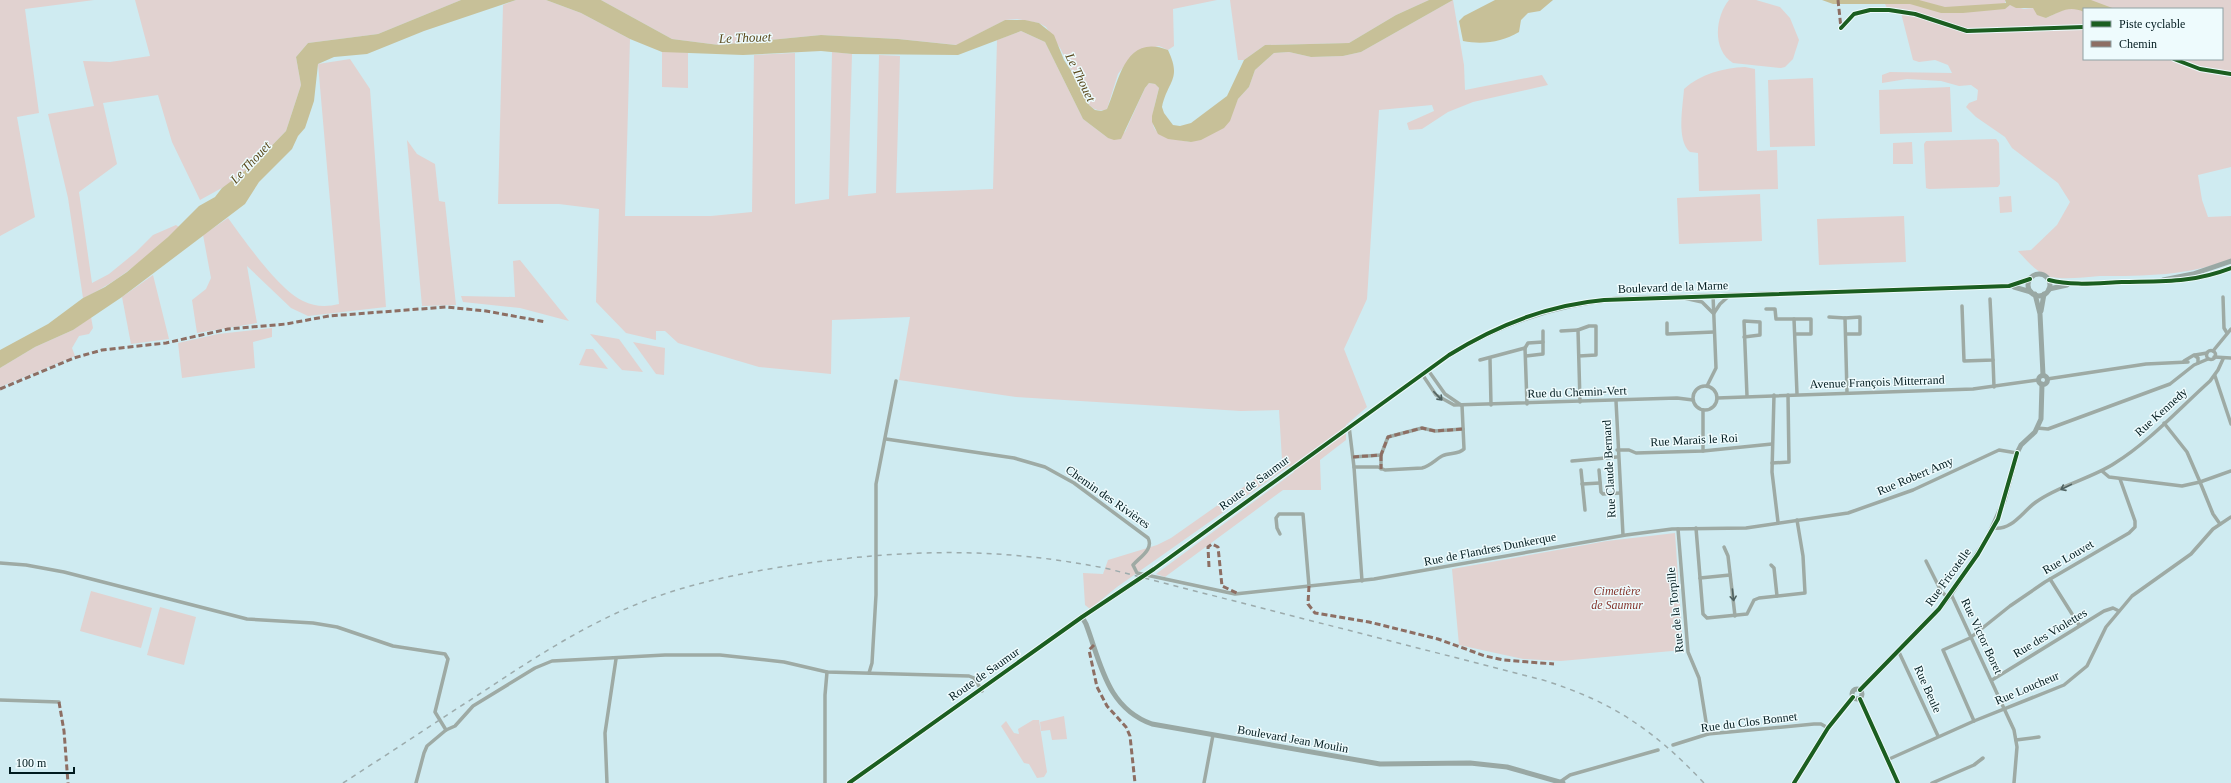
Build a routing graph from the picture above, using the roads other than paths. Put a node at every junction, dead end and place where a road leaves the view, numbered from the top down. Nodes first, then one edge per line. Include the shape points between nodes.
1 (2231, 261) edge
2 (2231, 268) edge
3 (2030, 279) junction
4 (2049, 280) junction
5 (2154, 281) junction
6 (2070, 284) junction
7 (2009, 286) junction
8 (2049, 289) junction
9 (2033, 293) junction
10 (2044, 294) junction
11 (1713, 295) junction
12 (1730, 295) junction
13 (1680, 297) junction
14 (2223, 297) dead end
15 (1990, 299) dead end
16 (1962, 306) dead end
17 (1766, 310) dead end
18 (1713, 314) junction
19 (2040, 314) junction
20 (1829, 317) dead end
21 (1845, 318) junction
22 (1794, 319) junction
23 (1667, 323) dead end
24 (2231, 329) edge
25 (1578, 330) junction
26 (1543, 331) dead end
27 (1561, 331) dead end
28 (1714, 332) junction
29 (1795, 334) junction
30 (1846, 334) junction
31 (2227, 334) junction
32 (1744, 337) junction
33 (1543, 342) junction
34 (1526, 348) junction
35 (2213, 351) junction
36 (2207, 353) junction
37 (2195, 355) junction
38 (1526, 356) junction
39 (1579, 356) junction
40 (2214, 357) junction
41 (1490, 358) junction
42 (2231, 358) edge
43 (2208, 359) junction
44 (2223, 359) junction
45 (1480, 360) dead end
46 (1993, 360) junction
47 (2190, 362) junction
48 (2198, 363) junction
49 (1428, 370) junction
50 (1422, 374) junction
51 (2215, 376) junction
52 (2045, 377) junction
53 (896, 381) dead end
54 (2040, 382) junction
55 (1707, 386) junction
56 (1994, 387) junction
57 (1847, 393) junction
58 (1797, 394) junction
59 (1774, 395) junction
60 (1788, 395) junction
61 (1747, 396) junction
62 (1717, 398) junction
63 (1693, 400) junction
64 (1616, 401) junction
65 (1580, 402) junction
66 (1492, 404) junction
67 (1527, 404) junction
68 (1462, 405) junction
69 (1703, 410) junction
70 (2164, 423) junction
71 (2231, 424) edge
72 (1349, 426) junction
73 (2037, 428) junction
74 (1463, 429) junction
75 (886, 439) junction
76 (1772, 444) junction
77 (1617, 450) junction
78 (1703, 451) junction
79 (2016, 453) junction
80 (1381, 455) junction
81 (1353, 457) junction
82 (1617, 457) junction
83 (1572, 461) dead end
84 (1772, 463) junction
85 (1354, 468) junction
86 (1381, 469) junction
87 (1581, 470) dead end
88 (1599, 470) dead end
89 (2102, 471) junction
90 (2231, 471) edge
91 (2120, 479) junction
92 (2200, 482) junction
93 (1600, 483) junction
94 (1582, 484) junction
95 (1620, 493) junction
96 (1585, 510) dead end
97 (2231, 517) edge
98 (1797, 520) junction
99 (1778, 522) junction
100 (2220, 524) junction
101 (1696, 528) junction
102 (1993, 528) junction
103 (1678, 529) junction
104 (1280, 534) dead end
105 (1622, 535) junction
106 (1724, 547) dead end
107 (1926, 561) dead end
108 (0, 564) edge
109 (1770, 565) dead end
110 (1730, 575) junction
111 (1700, 578) junction
112 (2050, 579) junction
113 (1362, 581) junction
114 (1309, 586) junction
115 (1778, 596) junction
116 (1950, 596) junction
117 (2119, 611) junction
118 (1735, 616) junction
119 (1082, 619) junction
120 (2079, 625) junction
121 (1972, 637) junction
122 (1898, 650) junction
123 (616, 659) junction
124 (827, 672) junction
125 (869, 673) junction
126 (1992, 680) junction
127 (981, 690) junction
128 (1860, 690) junction
129 (1853, 697) junction
130 (1860, 699) junction
131 (0, 700) edge
132 (59, 702) dead end
133 (2005, 708) junction
134 (1974, 721) junction
135 (1828, 728) junction
136 (446, 730) junction
137 (1708, 734) junction
138 (1213, 735) junction
139 (1938, 736) junction
140 (2039, 737) dead end
141 (2016, 740) junction
142 (1673, 745) dead end
143 (1658, 750) dead end
144 (1983, 758) dead end
145 (1887, 760) junction
146 (1561, 782) edge
147 (416, 783) edge
148 (607, 783) edge
149 (825, 783) edge
150 (849, 783) edge
151 (854, 783) edge
152 (1204, 783) edge
153 (1794, 783) edge
154 (1898, 783) edge
155 (1932, 783) edge
156 (2014, 783) edge

1 - 5 main road via 2193,274
2 - 5 main road via 2193,280
3 - 4 main road via 2039,274
3 - 7 main road, Boulevard de la Marne
3 - 9 main road via 2029,286
4 - 6 main road
4 - 8 main road
5 - 6 main road
6 - 8 main road
7 - 9 main road, Boulevard de la Marne
7 - 12 main road, Boulevard de la Marne
8 - 10 main road
9 - 10 main road
9 - 19 main road
10 - 19 main road
11 - 12 main road, Boulevard de la Marne
11 - 13 main road, Boulevard de la Marne
11 - 18 street
12 - 18 street
13 - 18 street via 1702,302
13 - 49 main road, Boulevard de la Marne via 1590,301 1543,311 1480,336
14 - 31 street via 2224,328
15 - 46 street
16 - 46 street via 1964,361
17 - 22 street via 1775,309 1776,320
18 - 28 street
19 - 52 main road
20 - 21 street
21 - 30 street
21 - 30 street via 1860,317 1860,334
22 - 29 street
22 - 29 street via 1811,319 1811,334
23 - 28 street via 1667,334
24 - 31 street
25 - 27 street
25 - 39 street
25 - 39 street via 1596,326 1596,355
26 - 33 street
28 - 55 street via 1716,368
29 - 58 street
30 - 57 street
31 - 35 street
32 - 32 street via 1744,321 1760,322 1760,335
32 - 61 street
33 - 34 street via 1528,343
33 - 38 street via 1543,354
34 - 38 street
34 - 41 street
35 - 36 street
35 - 40 street
36 - 37 street
36 - 43 street
37 - 47 street
37 - 48 street
38 - 67 street
39 - 65 street
40 - 43 street
40 - 44 street
41 - 45 street
41 - 66 street
42 - 44 street
43 - 48 street
44 - 51 street, Rue Kennedy
46 - 56 street
47 - 48 street
47 - 52 street via 2146,364
47 - 73 street via 2189,369 2170,384 2048,429
49 - 50 main road, Boulevard de la Marne
49 - 68 street via 1445,394
50 -> 68 street, Rue du Chemin-Vert via 1441,399 1454,406
50 - 72 main road, Boulevard de la Marne
51 - 70 street, Rue Kennedy
51 - 71 street
52 - 54 main road
52 - 54 main road via 2046,383
53 - 75 street
54 - 56 street, Avenue François Mitterrand
54 - 73 main road via 2042,415
55 - 62 street via 1714,391
55 - 63 street via 1696,389
56 - 57 street, Avenue François Mitterrand
57 - 58 street, Avenue François Mitterrand
58 - 60 street, Avenue François Mitterrand
59 - 60 street, Avenue François Mitterrand
59 - 61 street, Avenue François Mitterrand
59 - 76 street
60 - 84 street via 1790,462
61 - 62 street, Avenue François Mitterrand
62 - 69 street via 1714,406
63 - 64 street, Rue du Chemin-Vert via 1677,398
63 - 69 street via 1696,407
64 - 65 street, Rue du Chemin-Vert
64 - 77 street, Rue Claude Bernard
65 - 67 street, Rue du Chemin-Vert
66 - 67 street, Rue du Chemin-Vert
66 - 68 street, Rue du Chemin-Vert
68 - 74 street
69 - 78 street
70 - 89 street, Rue Kennedy via 2125,457
70 - 92 street via 2187,452
72 - 81 street
72 - 119 main road, Route de Saumur, bridge
73 - 79 main road
74 - 80 street via 1435,431 1422,428 1394,434 1388,437
74 - 86 street via 1464,449 1460,453 1444,455 1428,467
75 - 114 street, Chemin des Rivières via 1025,460 1054,471 1148,538 1148,549 1133,565 1136,573 1226,594
75 - 125 street via 876,489 876,595 872,663
76 - 78 street, Rue Marais le Roi
76 - 84 street
77 - 78 street, Rue Marais le Roi via 1636,453
77 - 82 street, Rue Claude Bernard
79 - 98 street, Rue Robert Amy via 1999,450 1864,509 1817,519
79 - 102 main road, Rue Fricotelle via 2004,501
80 - 81 street
80 - 86 street
81 - 85 street
82 - 83 street
82 - 95 street, Rue Claude Bernard
84 - 99 street
85 - 86 street
85 - 113 street
87 - 94 street
88 - 93 street
89 - 91 street via 2109,477
89 -> 102 street, Rue Kennedy via 2036,502 2005,528
90 - 92 street
91 - 92 street via 2182,486
91 - 112 street, Rue Louvet via 2135,527
92 - 100 street via 2213,514
93 - 94 street
93 - 95 street via 1603,494
94 - 96 street
95 - 105 street, Rue Claude Bernard
97 - 100 street, Rue Loucheur
98 - 99 street, Rue Robert Amy
98 - 115 street via 1807,590 1803,594
99 - 101 street, Rue Robert Amy via 1746,528
100 - 117 street, Rue Loucheur via 2191,554 2139,590
101 - 103 street, Rue Robert Amy
101 - 111 street
102 - 116 main road, Rue Fricotelle
103 - 105 street, Rue Robert Amy
103 - 137 street, Rue de la Torpille via 1688,652 1699,678
104 - 114 street via 1276,518 1279,514 1303,514
105 - 113 street, Rue de Flandres Dunkerque
106 - 110 street
107 - 116 street, Rue Victor Boret via 1941,591
108 - 136 street via 26,565 64,572 227,615 262,621 313,623 337,627 393,646 445,654 448,659 435,712
109 - 115 street via 1774,568
110 - 111 street
110 -> 118 street
111 - 118 street via 1704,617
112 - 120 street
112 - 121 street, Rue Louvet via 2010,606
113 - 114 street, Chemin des Rivières
115 - 118 street via 1756,598 1749,613
116 - 121 street, Rue Victor Boret
116 - 122 main road, Rue Fricotelle
117 - 120 street, Rue des Violettes via 2109,609
117 - 133 street, Rue Loucheur via 2106,627 2086,666 2075,676 2053,690
119 - 127 main road, Route de Saumur
119 - 138 main road, Boulevard Jean Moulin via 1115,698 1131,714 1152,724
120 - 126 street, Rue des Violettes
121 - 126 street, Rue Victor Boret
121 - 134 street, Rue Louvet via 1943,650 1943,654
122 - 128 main road, Rue Fricotelle
122 - 139 street, Rue Beule
123 - 124 street via 665,655 720,655 790,663
123 - 136 street via 544,663 473,706 455,726
123 - 148 street via 605,733
124 - 125 street
124 - 149 street
125 - 127 street via 969,676 974,678
126 - 133 street, Rue Victor Boret
127 - 150 main road, Route de Saumur
127 - 151 main road, Route de Saumur
128 - 129 main road, Rue Fricotelle via 1854,691
128 - 130 main road
129 - 130 main road
129 - 135 main road
130 - 145 main road
131 - 132 street
133 - 134 street, Rue Loucheur
133 - 141 street, Rue Victor Boret
134 - 139 street, Rue Loucheur
135 - 137 street, Rue du Clos Bonnet via 1814,724
135 - 153 main road
136 - 147 street via 427,746
137 - 142 street, Rue du Clos Bonnet
138 - 146 main road, Boulevard Jean Moulin via 1380,764 1470,763 1501,766
138 - 152 street
139 - 145 street, Rue Loucheur
140 - 141 street
141 - 156 street
143 - 146 street via 1570,775
144 - 155 street via 1974,765
145 - 154 main road

